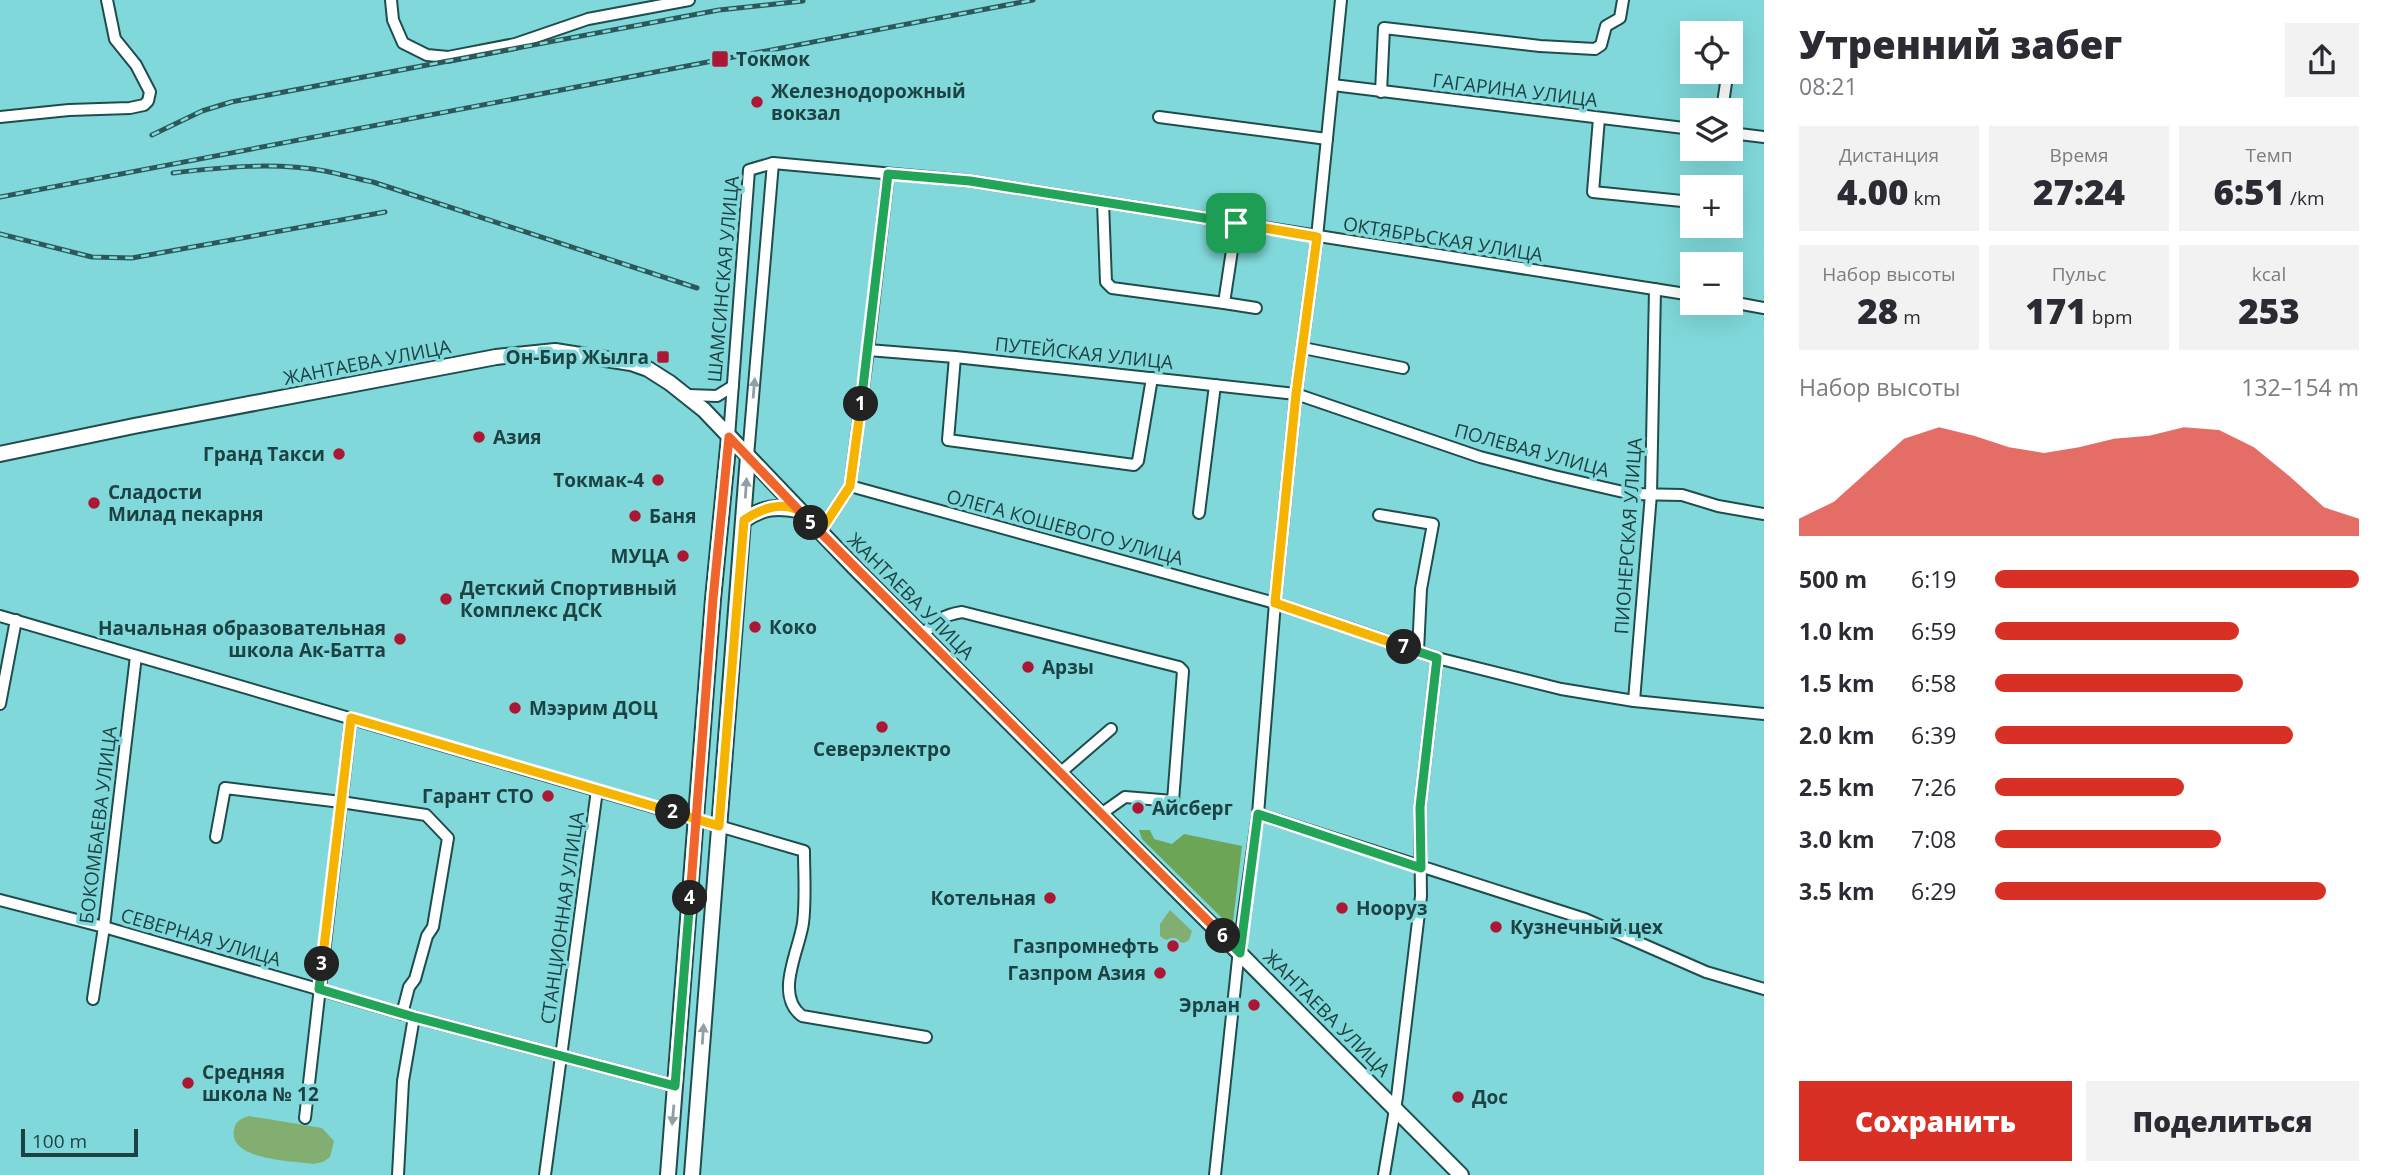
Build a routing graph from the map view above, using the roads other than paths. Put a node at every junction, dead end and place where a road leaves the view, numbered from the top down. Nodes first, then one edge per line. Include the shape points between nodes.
1 (107, 0) edge
2 (391, 0) edge
3 (624, 0) edge
4 (689, 0) edge
5 (1340, 0) edge
6 (1623, 0) edge
7 (623, 13) junction
8 (1333, 85) junction
9 (1381, 92) junction
10 (0, 117) edge
11 (1159, 117) dead end
12 (1599, 118) junction
13 (1680, 128) edge
14 (1743, 134) edge
15 (1764, 137) edge
16 (1326, 139) junction
17 (773, 163) junction
18 (888, 174) junction
19 (1680, 201) edge
20 (1103, 202) junction
21 (1236, 223) junction
22 (1317, 237) junction
23 (1655, 289) junction
24 (1680, 293) edge
25 (1224, 303) junction
26 (1743, 304) edge
27 (1256, 308) dead end
28 (1764, 308) edge
29 (1303, 348) junction
30 (869, 350) junction
31 (955, 357) junction
32 (1403, 368) dead end
33 (1152, 378) junction
34 (1215, 385) junction
35 (733, 386) junction
36 (1296, 394) junction
37 (688, 395) junction
38 (729, 437) junction
39 (0, 454) edge
40 (748, 456) junction
41 (850, 486) junction
42 (1651, 494) junction
43 (798, 510) junction
44 (1199, 513) dead end
45 (1764, 514) edge
46 (1378, 515) dead end
47 (744, 520) junction
48 (820, 532) junction
49 (1272, 603) junction
50 (0, 616) edge
51 (16, 621) junction
52 (923, 635) junction
53 (1418, 652) junction
54 (136, 656) junction
55 (1437, 658) junction
56 (1634, 701) junction
57 (0, 704) edge
58 (1764, 715) edge
59 (351, 718) junction
60 (1111, 729) dead end
61 (1060, 773) junction
62 (597, 790) junction
63 (341, 802) junction
64 (1101, 814) junction
65 (1258, 814) junction
66 (696, 819) junction
67 (719, 826) junction
68 (216, 837) dead end
69 (1421, 868) junction
70 (0, 900) edge
71 (104, 927) junction
72 (1240, 953) junction
73 (319, 989) junction
74 (1764, 989) edge
75 (93, 999) dead end
76 (402, 1014) junction
77 (414, 1017) junction
78 (926, 1037) dead end
79 (561, 1056) junction
80 (675, 1086) junction
81 (1395, 1109) junction
82 (305, 1118) dead end
83 (398, 1175) edge
84 (545, 1175) edge
85 (668, 1175) edge
86 (692, 1175) edge
87 (1215, 1175) edge
88 (1384, 1175) edge
89 (1461, 1175) edge

1 - 10 street via 115,39 150,92 144,105
2 - 7 street via 403,43 427,55 448,57 515,44 588,19
3 - 7 street
4 - 7 street
5 - 8 street
6 - 9 street via 1620,18 1606,26 1601,45 1595,49 1384,29
8 - 9 street, ГАГАРИНА УЛИЦА
8 - 16 street
9 - 12 street, ГАГАРИНА УЛИЦА
11 - 16 street
12 - 13 street, ГАГАРИНА УЛИЦА
12 - 19 street via 1593,192
14 - 15 street
16 - 22 street
17 - 18 street, ОКТЯБРЬСКАЯ УЛИЦА
17 - 35 street, ШАМСИНСКАЯ УЛИЦА via 749,170
40 -> 17 street, ШАМСИНСКАЯ УЛИЦА
18 - 20 street, ОКТЯБРЬСКАЯ УЛИЦА via 970,181
18 - 30 street
20 - 21 street, ОКТЯБРЬСКАЯ УЛИЦА
20 - 25 street via 1108,286
21 - 22 street, ОКТЯБРЬСКАЯ УЛИЦА
21 - 25 street
22 - 23 street, ОКТЯБРЬСКАЯ УЛИЦА
22 - 29 street
23 - 24 street, ОКТЯБРЬСКАЯ УЛИЦА
23 - 42 street, ПИОНЕРСКАЯ УЛИЦА
25 - 27 street
26 - 28 street
29 - 32 street
29 - 36 street
30 - 31 street, ПУТЕЙСКАЯ УЛИЦА
30 - 41 street
31 - 33 street, ПУТЕЙСКАЯ УЛИЦА
31 - 33 street via 948,440 1134,465
33 - 34 street, ПУТЕЙСКАЯ УЛИЦА
34 - 36 street, ПУТЕЙСКАЯ УЛИЦА
34 - 44 street
35 - 37 street via 717,396
35 - 38 street, ШАМСИНСКАЯ УЛИЦА
36 - 42 street, ПОЛЕВАЯ УЛИЦА via 1480,457 1632,494
36 - 49 street
37 - 38 main road, ЖАНТАЕВА УЛИЦА
37 - 39 main road, ЖАНТАЕВА УЛИЦА via 631,363 555,351 496,357
38 - 40 main road, ЖАНТАЕВА УЛИЦА
38 - 66 main road, ШАМСИНСКАЯ УЛИЦА
40 - 43 main road, ЖАНТАЕВА УЛИЦА
47 -> 40 main road, ШАМСИНСКАЯ УЛИЦА
41 - 48 street
41 - 49 street, ОЛЕГА КОШЕВОГО УЛИЦА
42 - 45 street, ПОЛЕВАЯ УЛИЦА via 1682,495
42 - 56 street, ПИОНЕРСКАЯ УЛИЦА
43 - 47 main road via 769,507
43 - 48 main road, ЖАНТАЕВА УЛИЦА
46 - 53 street via 1433,524
47 - 67 main road, ШАМСИНСКАЯ УЛИЦА
48 - 52 main road, ЖАНТАЕВА УЛИЦА
49 - 53 street, ОЛЕГА КОШЕВОГО УЛИЦА
49 - 65 street
50 - 51 street
51 - 54 street
51 - 57 street
52 - 61 main road, ЖАНТАЕВА УЛИЦА
52 - 64 street via 935,621 962,612 1183,671 1173,801 1125,797
53 - 55 street, ОЛЕГА КОШЕВОГО УЛИЦА
54 - 59 street
54 - 71 street, БОКОМБАЕВА УЛИЦА
55 - 56 street, ОЛЕГА КОШЕВОГО УЛИЦА via 1561,689
55 - 69 street via 1420,807
56 - 58 street, ОЛЕГА КОШЕВОГО УЛИЦА
59 - 62 street
59 - 63 street
60 - 61 street
61 - 64 main road, ЖАНТАЕВА УЛИЦА
62 - 66 street
62 - 79 street, СТАНЦИОННАЯ УЛИЦА
63 - 68 street via 225,788
63 - 73 street
63 - 76 street via 426,815 448,838 433,927
64 - 72 main road, ЖАНТАЕВА УЛИЦА
65 - 69 street
65 - 72 street
66 - 67 street
66 - 80 main road, ШАМСИНСКАЯ УЛИЦА
67 - 78 street via 804,851 803,922 789,989 794,1011
86 -> 67 main road, ШАМСИНСКАЯ УЛИЦА
69 - 74 street via 1585,919 1706,972
69 - 81 street
70 - 71 street, СЕВЕРНАЯ УЛИЦА
71 - 73 street, СЕВЕРНАЯ УЛИЦА
71 - 75 street, БОКОМБАЕВА УЛИЦА
72 - 81 main road, ЖАНТАЕВА УЛИЦА
72 - 87 street
73 - 76 street, СЕВЕРНАЯ УЛИЦА
73 - 82 street
76 - 77 street, СЕВЕРНАЯ УЛИЦА
77 - 79 street, СЕВЕРНАЯ УЛИЦА
77 - 83 street via 403,1081
79 - 80 street, СЕВЕРНАЯ УЛИЦА
79 - 84 street, СТАНЦИОННАЯ УЛИЦА
80 -> 85 main road, ШАМСИНСКАЯ УЛИЦА
81 - 88 street
81 - 89 main road, ЖАНТАЕВА УЛИЦА

